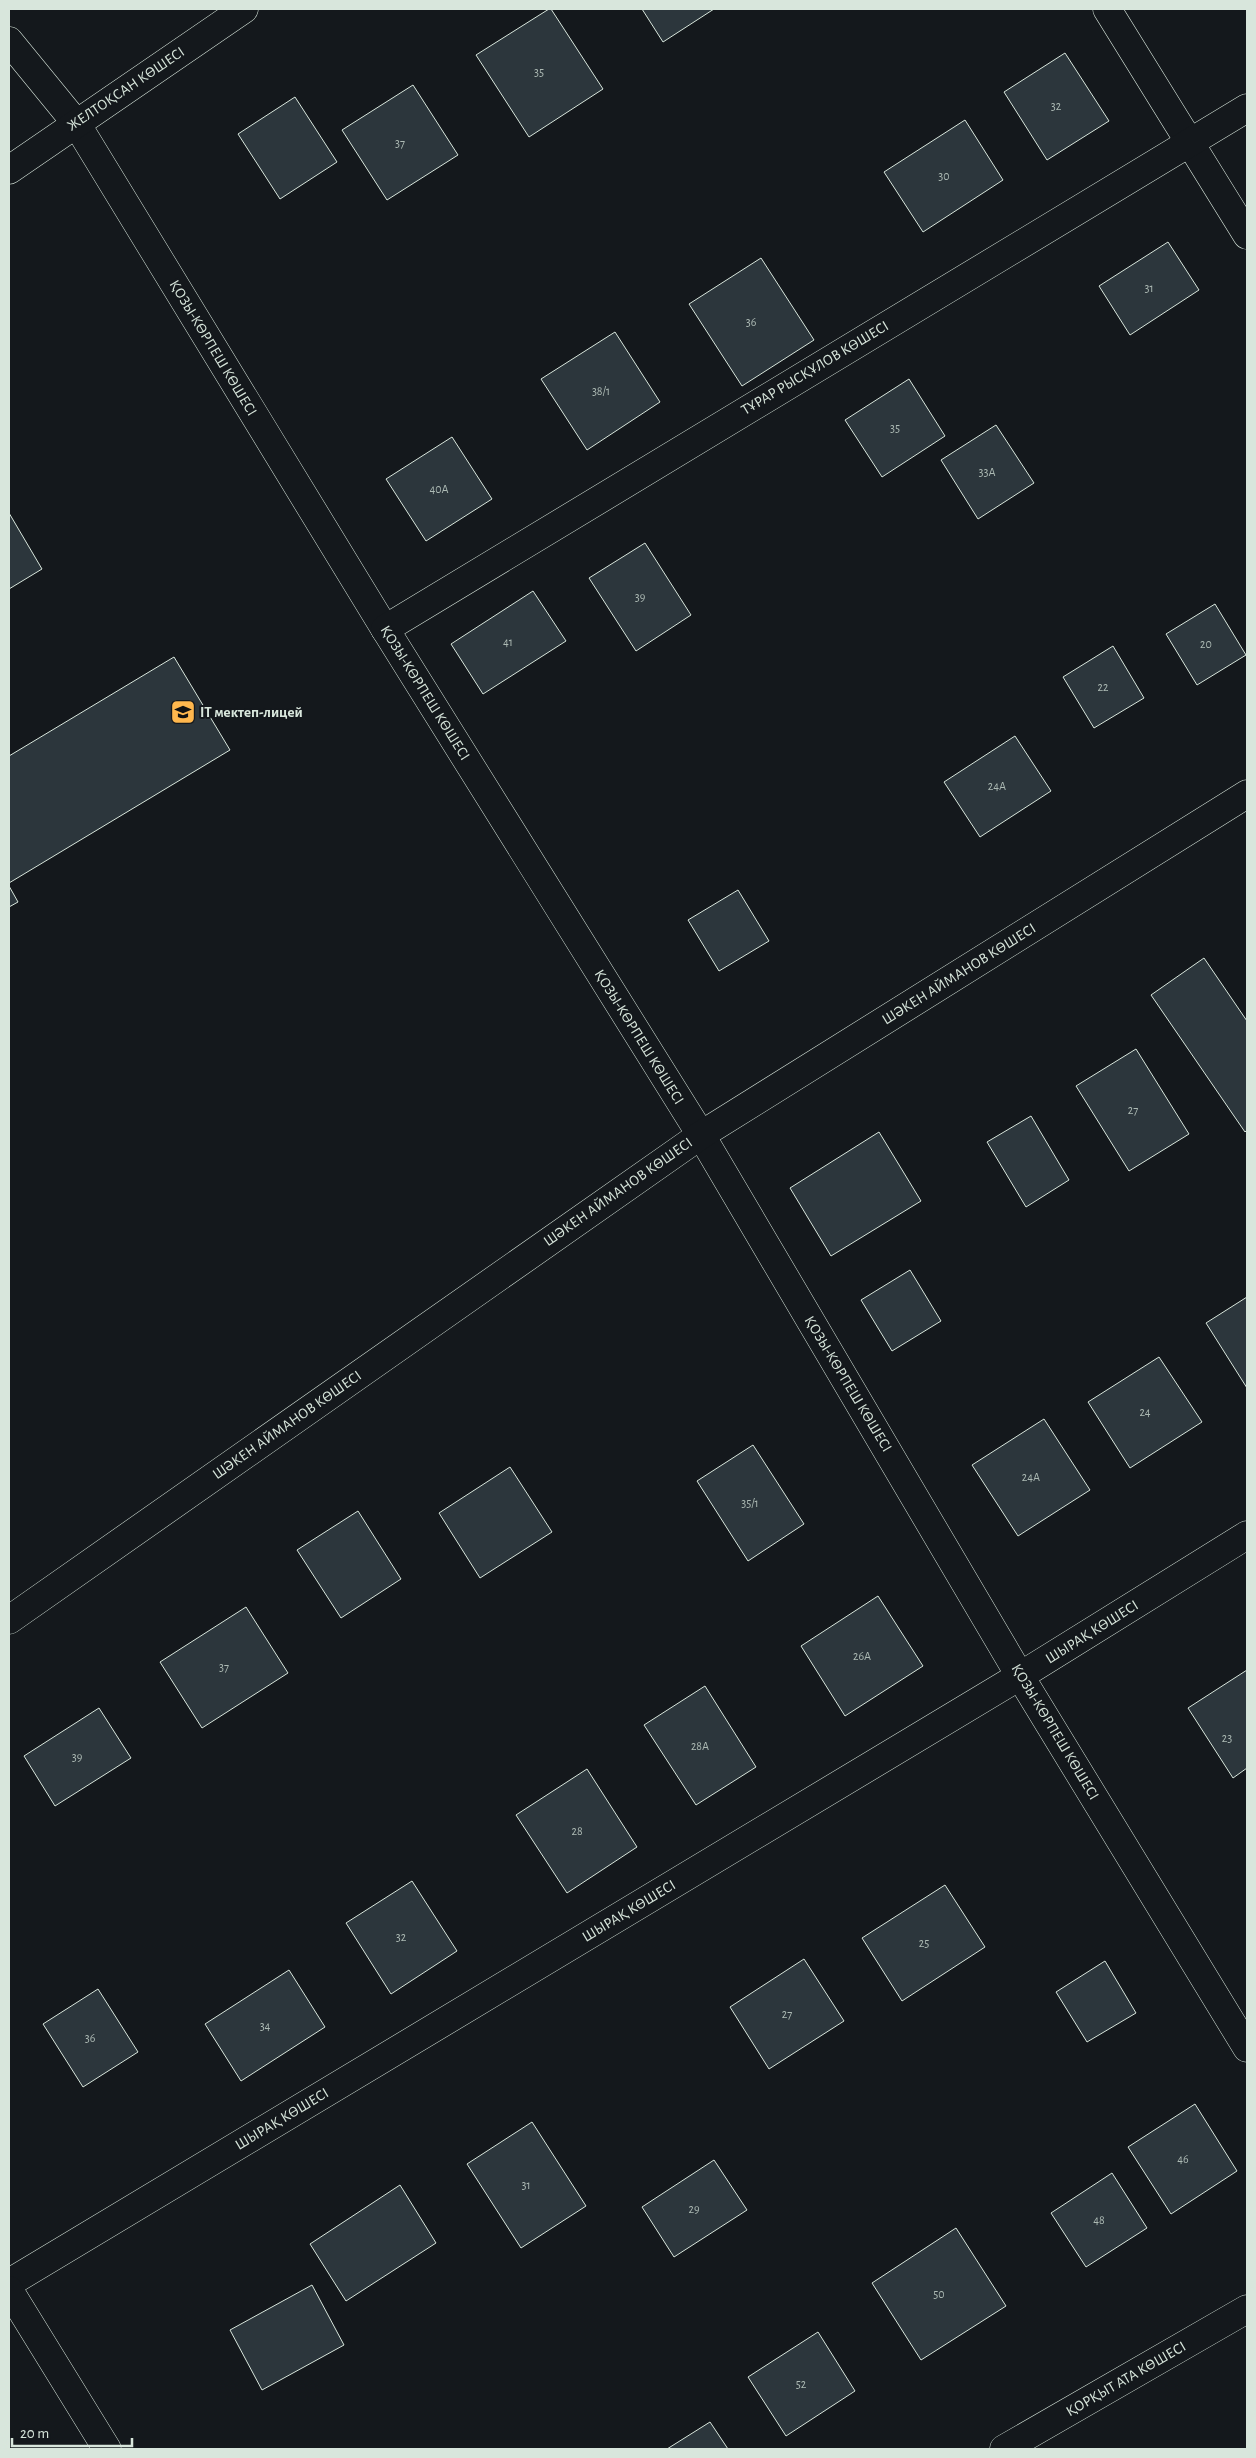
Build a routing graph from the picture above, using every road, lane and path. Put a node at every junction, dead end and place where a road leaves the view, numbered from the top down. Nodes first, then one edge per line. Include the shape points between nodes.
1 (244, 9) edge
2 (1107, 9) edge
3 (9, 41) edge
4 (1247, 108) edge
5 (76, 123) junction
6 (1188, 142) junction
7 (9, 170) edge
8 (1247, 235) edge
9 (384, 629) junction
10 (1247, 794) edge
11 (700, 1135) junction
12 (1247, 1534) edge
13 (9, 1620) edge
14 (1020, 1676) junction
15 (1247, 2048) edge
16 (9, 2283) edge
17 (9, 2290) edge
18 (1247, 2309) edge
19 (107, 2449) edge
20 (1004, 2449) edge

1 - 5 street, ЖЕЛТОҚСАН КӨШЕСІ
2 - 6 street
3 - 5 street, ҚОЗЫ-КӨРПЕШ КӨШЕСІ
4 - 6 street, ТҰРАР РЫСҚҰЛОВ КӨШЕСІ
5 - 7 street, ЖЕЛТОҚСАН КӨШЕСІ
5 - 9 street, ҚОЗЫ-КӨРПЕШ КӨШЕСІ
6 - 8 street
6 - 9 street, ТҰРАР РЫСҚҰЛОВ КӨШЕСІ
9 - 11 street, ҚОЗЫ-КӨРПЕШ КӨШЕСІ
10 - 11 street, ШӘКЕН АЙМАНОВ КӨШЕСІ
11 - 13 street, ШӘКЕН АЙМАНОВ КӨШЕСІ
11 - 14 street, ҚОЗЫ-КӨРПЕШ КӨШЕСІ
12 - 14 street, ШЫРАҚ КӨШЕСІ
14 - 15 street, ҚОЗЫ-КӨРПЕШ КӨШЕСІ
14 - 16 street, ШЫРАҚ КӨШЕСІ
17 - 19 street
18 - 20 street, ҚОРҚЫТ АТА КӨШЕСІ

